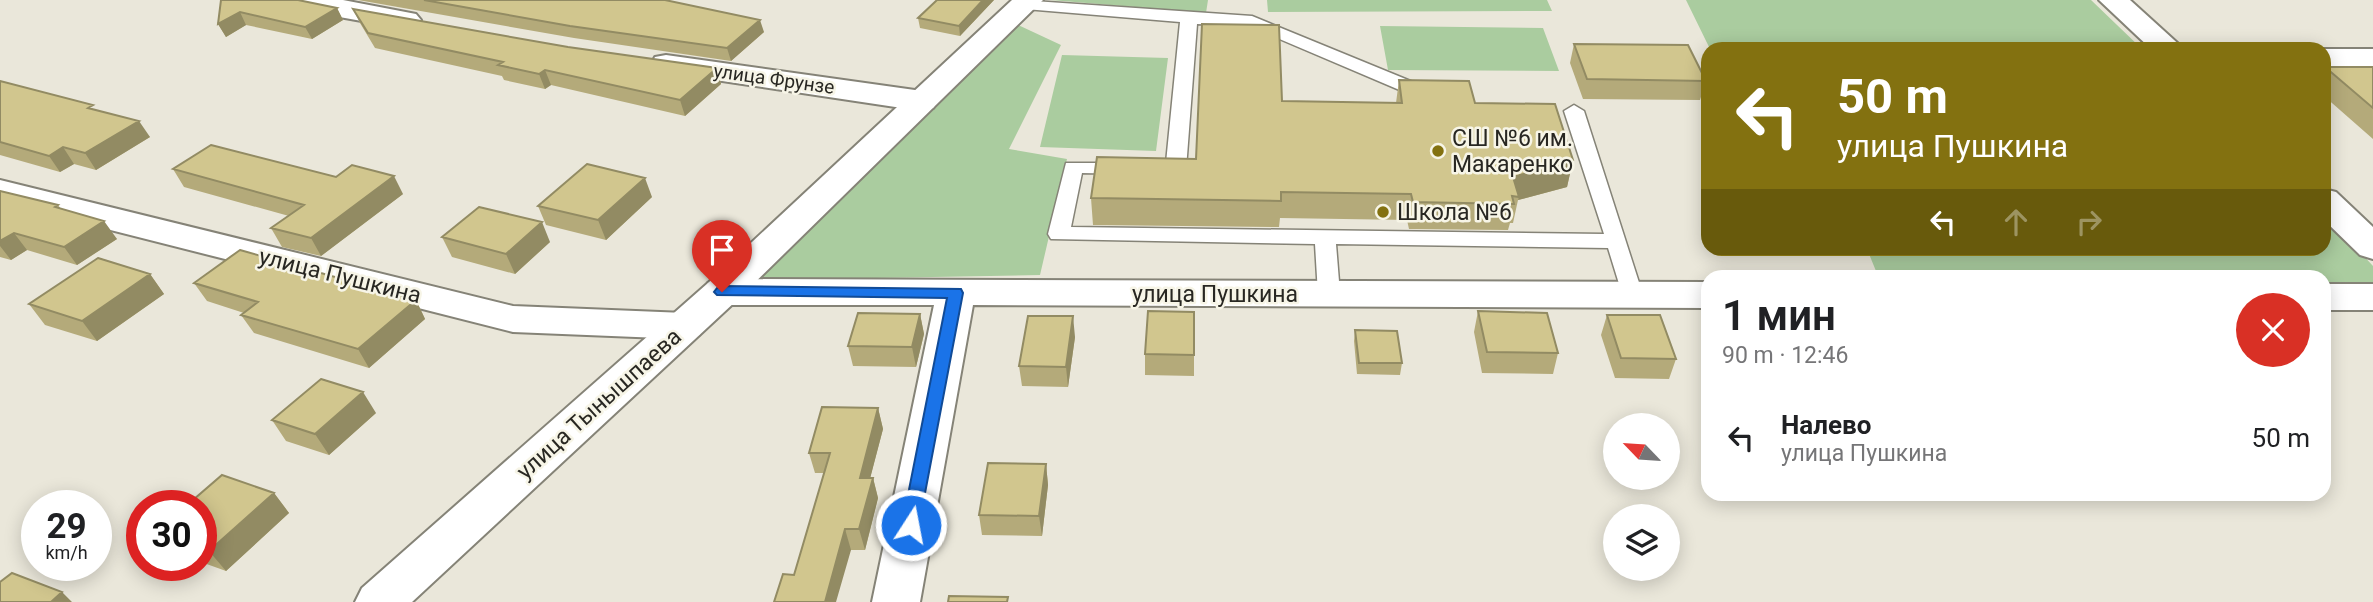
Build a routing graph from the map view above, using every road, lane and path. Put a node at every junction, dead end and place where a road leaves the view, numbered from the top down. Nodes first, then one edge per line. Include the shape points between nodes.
1 (295, 0) edge
2 (2113, 0) edge
3 (1027, 2) edge
4 (1189, 18) junction
5 (428, 24) edge
6 (2161, 42) edge
7 (2331, 58) edge
8 (2373, 58) edge
9 (641, 60) edge
10 (1423, 93) edge
11 (922, 101) junction
12 (1574, 111) dead end
13 (0, 191) edge
14 (2331, 207) edge
15 (1325, 237) junction
16 (1617, 241) junction
17 (2373, 247) edge
18 (722, 292) junction
19 (956, 293) junction
20 (1329, 294) junction
21 (1632, 295) junction
22 (1701, 295) edge
23 (2331, 297) edge
24 (2373, 297) edge
25 (685, 326) junction
26 (379, 602) edge
27 (896, 602) edge

1 - 5 street
2 - 6 street
3 - 4 lane
3 - 11 street, улица Тынышпаева
4 - 10 lane via 1252,21
4 - 15 lane via 1176,169 1073,167 1059,234
7 - 8 street
9 - 11 street, улица Фрунзе
11 - 18 street, улица Тынышпаева
12 - 16 lane
13 - 25 street, улица Пушкина via 513,319
14 - 17 street
15 - 16 lane
15 - 20 lane
16 - 21 lane
18 - 19 street, улица Пушкина
18 - 25 street, улица Тынышпаева
19 - 20 street, улица Пушкина
19 - 27 street
20 - 21 street, улица Пушкина
21 - 22 street, улица Пушкина
23 - 24 street
25 - 26 street, улица Тынышпаева

